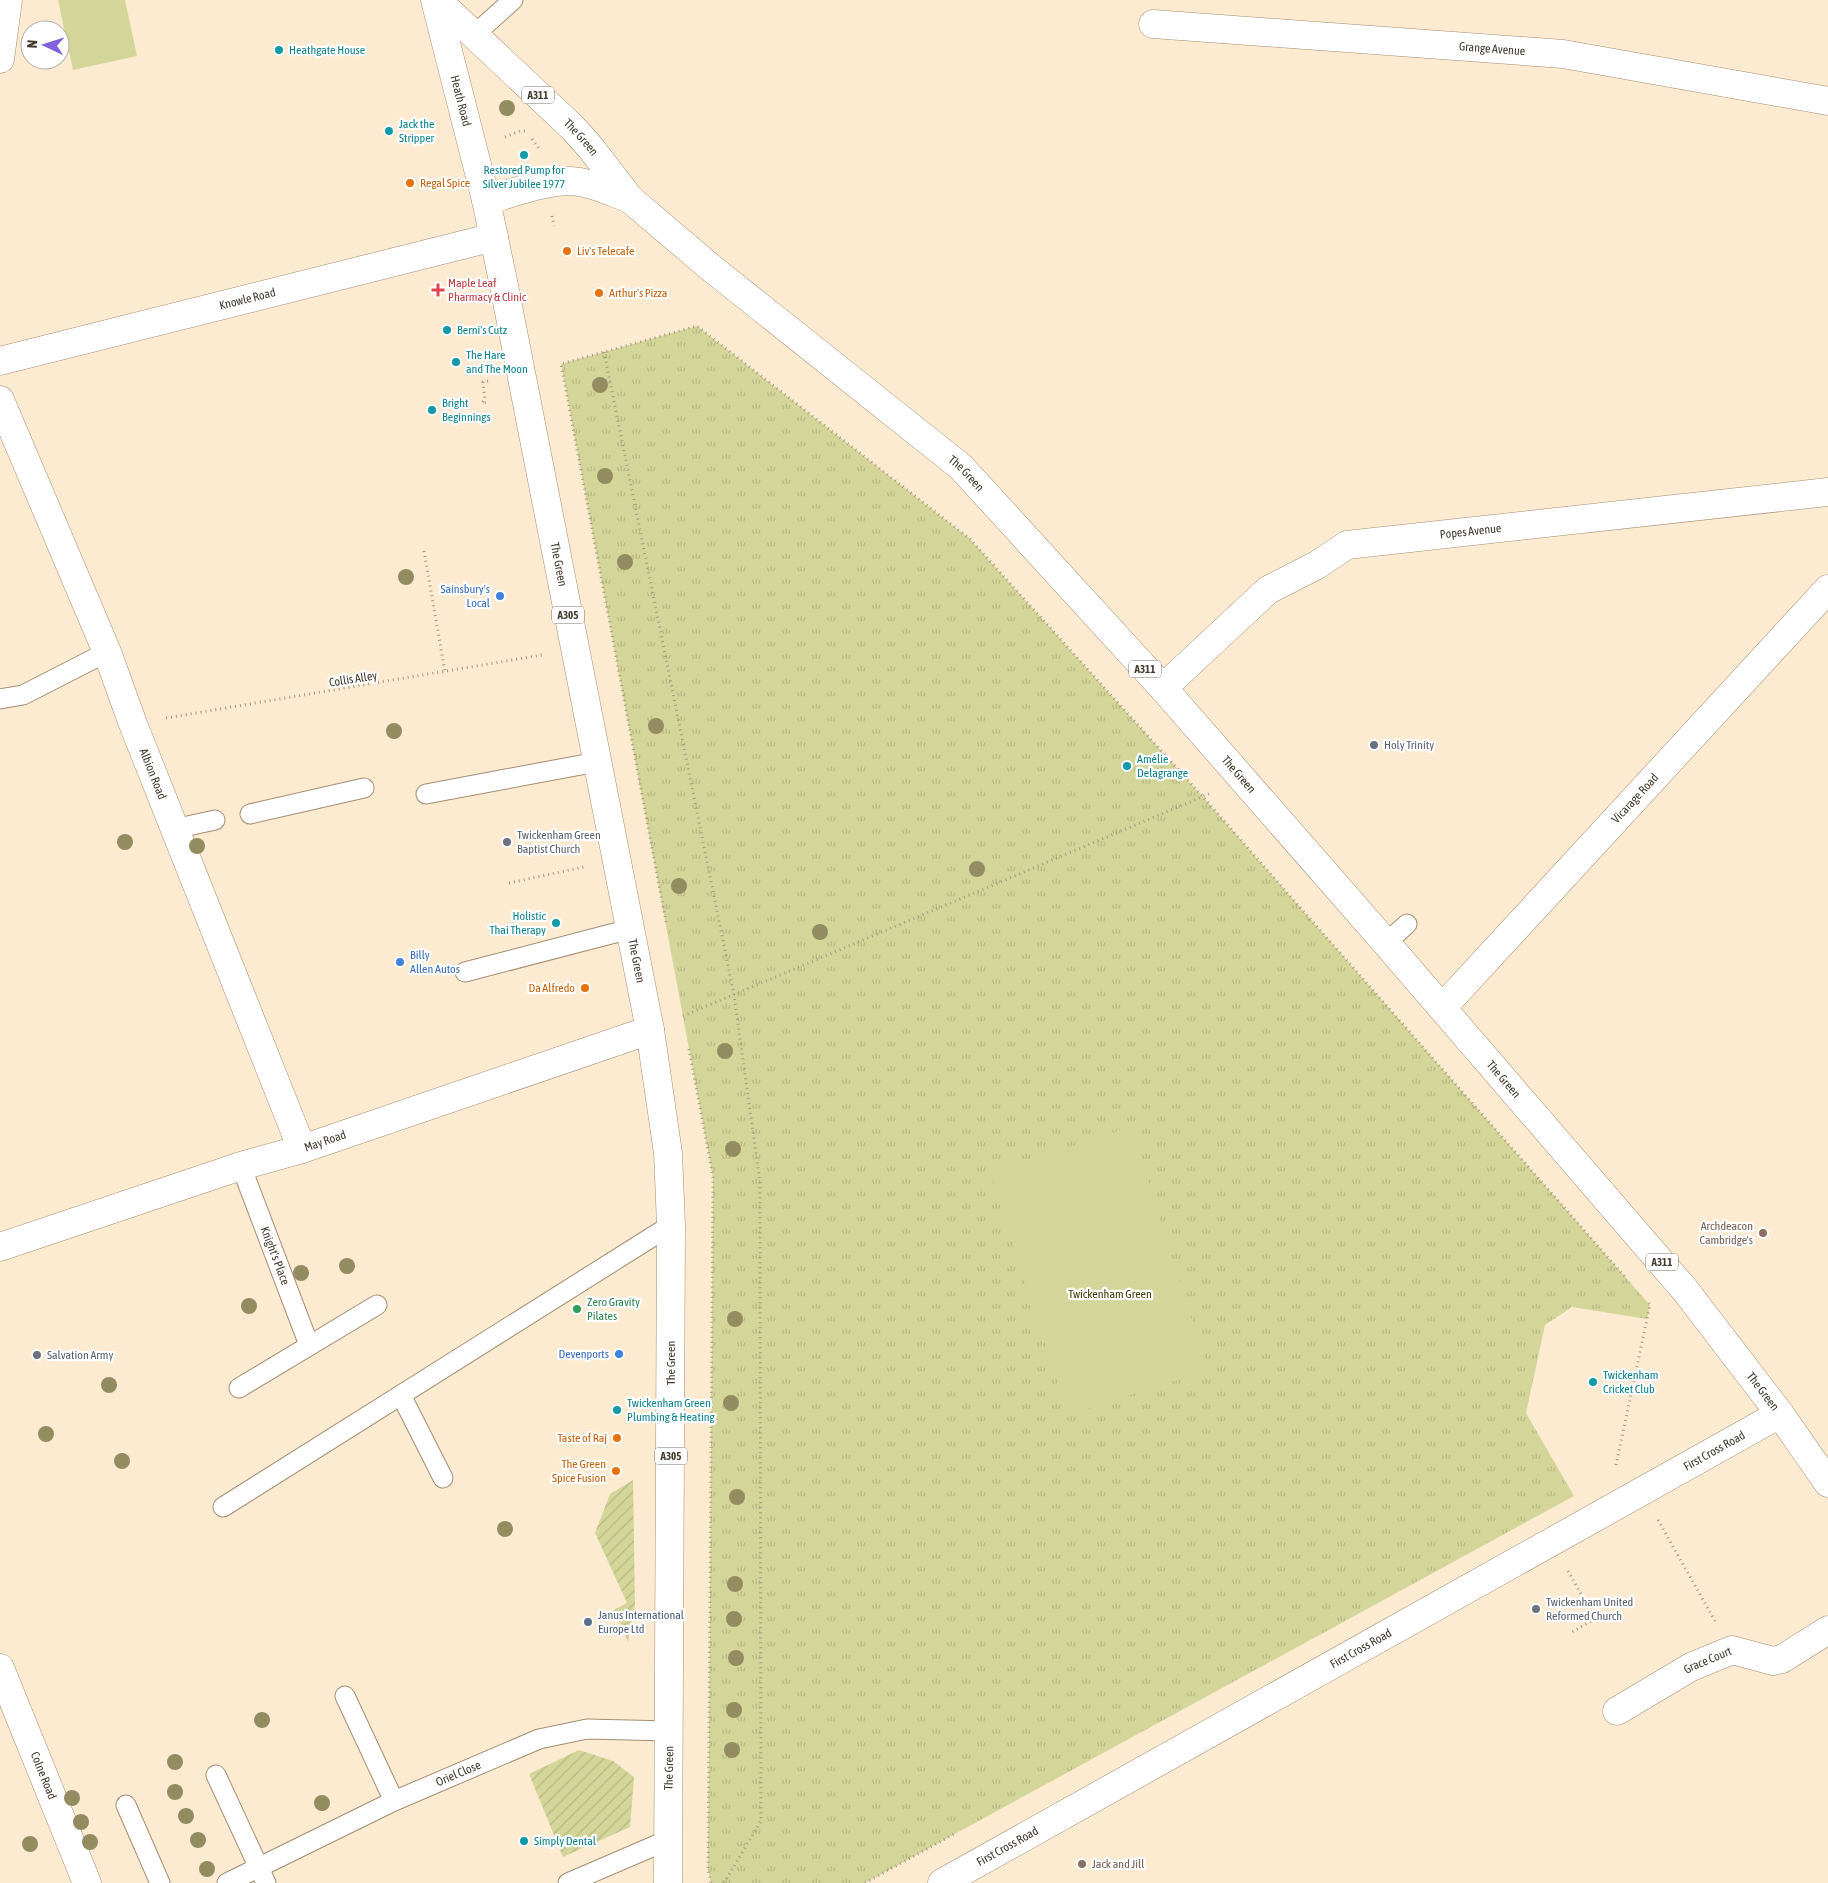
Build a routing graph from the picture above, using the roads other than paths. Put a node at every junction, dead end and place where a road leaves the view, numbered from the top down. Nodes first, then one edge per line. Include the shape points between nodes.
1 (8, 0) edge
2 (436, 0) edge
3 (513, 0) edge
4 (1153, 24) dead end
5 (474, 35) junction
6 (0, 59) edge
7 (1828, 101) edge
8 (630, 199) junction
9 (486, 200) junction
10 (494, 237) junction
11 (0, 361) edge
12 (0, 400) edge
13 (1828, 492) edge
14 (1828, 589) edge
15 (107, 652) junction
16 (1163, 688) junction
17 (0, 699) edge
18 (597, 762) junction
19 (364, 788) dead end
20 (426, 794) dead end
21 (250, 814) dead end
22 (216, 820) dead end
23 (174, 829) junction
24 (1407, 924) dead end
25 (630, 929) junction
26 (1386, 943) junction
27 (465, 972) dead end
28 (1442, 1008) junction
29 (650, 1030) junction
30 (302, 1149) junction
31 (241, 1166) junction
32 (671, 1225) junction
33 (0, 1247) edge
34 (377, 1305) dead end
35 (309, 1345) junction
36 (239, 1388) dead end
37 (401, 1395) junction
38 (1780, 1414) junction
39 (443, 1478) dead end
40 (1828, 1483) edge
41 (223, 1507) dead end
42 (1828, 1630) edge
43 (0, 1668) edge
44 (345, 1696) dead end
45 (1617, 1711) dead end
46 (670, 1731) junction
47 (216, 1775) dead end
48 (394, 1801) junction
49 (126, 1805) dead end
50 (668, 1840) junction
51 (263, 1876) edge
52 (86, 1883) edge
53 (160, 1883) edge
54 (227, 1883) edge
55 (568, 1883) edge
56 (668, 1883) edge
57 (942, 1883) edge

1 - 6 street
2 - 5 street, The Green / A311
2 - 9 street, Heath Road / A311
3 - 5 lane
4 - 7 street, Grange Avenue via 1563,54
5 - 8 street, The Green / A311 via 573,128
8 - 9 street, The Green / A311 via 570,181
8 - 16 street, The Green / A311 via 961,468
9 - 10 street, The Green / A305
10 - 11 street, Knowle Road
10 - 18 street, The Green / A305
12 - 15 street, Albion Road
13 - 16 street, Popes Avenue via 1347,545 1317,565 1268,590
14 - 28 street, Vicarage Road
15 - 17 lane via 23,695
15 - 23 street, Albion Road
16 - 26 street, The Green / A311
18 - 20 lane
18 - 25 street, The Green / A305
19 - 21 lane
22 - 23 lane
23 - 30 street, Albion Road
24 - 26 lane
25 - 27 lane
25 - 29 street, The Green / A305
26 - 28 street, The Green / A311
28 - 38 street, The Green / A311 via 1685,1290
29 - 30 street, May Road
29 - 32 street, The Green / A305 via 668,1153
30 - 31 street, May Road
31 - 33 street, May Road
31 - 35 lane, Knight's Place
32 - 37 lane
32 - 46 street, The Green / A305
34 - 35 lane
35 - 36 lane
37 - 39 lane
37 - 41 lane
38 - 40 street, A311
38 - 57 street, First Cross Road
42 - 45 street, Grace Court via 1782,1659 1773,1661 1732,1650 1691,1667
43 - 52 street, Colne Road
44 - 48 lane
46 - 48 lane, Oriel Close via 587,1729 539,1739
46 - 50 street, The Green / A305
47 - 51 lane
48 - 51 lane, Oriel Close
49 - 53 lane
50 - 55 lane
50 - 56 street, The Green / A305
51 - 54 lane, Oriel Close

